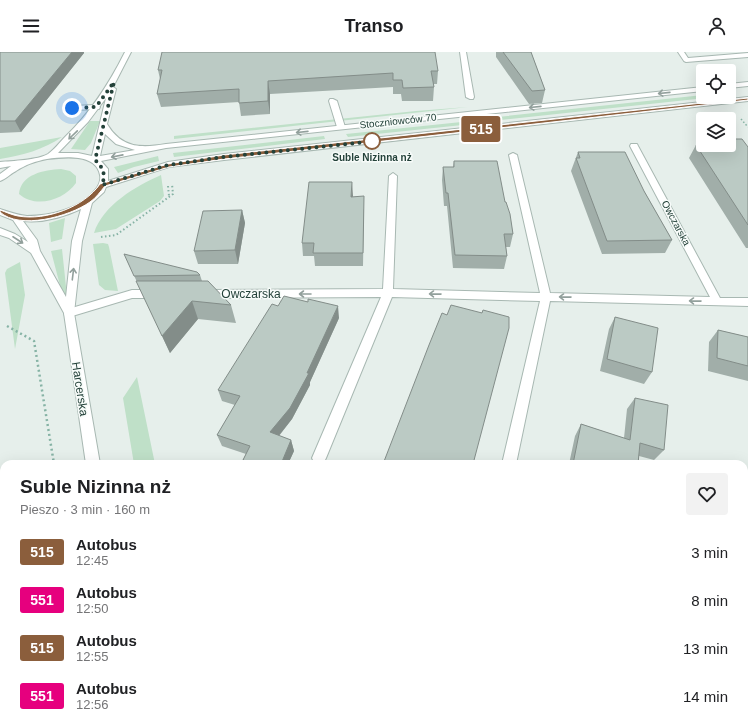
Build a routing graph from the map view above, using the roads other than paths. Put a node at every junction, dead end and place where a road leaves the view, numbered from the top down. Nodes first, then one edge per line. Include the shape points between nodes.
1 (128, 52) edge
2 (463, 52) edge
3 (680, 52) edge
4 (748, 55) edge
5 (114, 82) junction
6 (748, 84) edge
7 (736, 85) edge
8 (696, 90) edge
9 (470, 98) dead end
10 (748, 99) edge
11 (333, 101) dead end
12 (96, 107) junction
13 (72, 108) dead end
14 (104, 125) junction
15 (341, 128) junction
16 (166, 146) junction
17 (634, 146) dead end
18 (513, 155) dead end
19 (50, 156) junction
20 (95, 160) junction
21 (27, 162) junction
22 (0, 165) edge
23 (393, 176) dead end
24 (0, 178) edge
25 (102, 185) junction
26 (88, 201) junction
27 (0, 212) edge
28 (16, 218) junction
29 (0, 231) edge
30 (35, 251) junction
31 (388, 293) junction
32 (172, 294) edge
33 (196, 294) edge
34 (546, 297) junction
35 (717, 301) junction
36 (748, 302) edge
37 (68, 313) junction
38 (319, 458) dead end
39 (92, 460) edge
40 (510, 460) edge

1 - 5 street
2 - 9 street
3 - 4 street via 686,60
5 - 12 street
5 - 14 street
6 - 7 street
8 -> 15 street, Stoczniowców 70
10 - 25 street, Stoczniowców 70 via 224,157 168,165
11 - 15 street
12 - 13 street
12 -> 19 street via 76,133
14 - 16 street via 108,135 120,144 141,148
14 - 20 street
15 -> 16 street, Stoczniowców 70
16 -> 20 street, Stoczniowców 70
17 - 35 street, Owczarska
18 - 34 street
19 - 20 street via 74,155
19 - 21 street
20 - 25 street via 104,170
21 - 22 street
21 - 24 street
23 - 31 street
25 - 26 street
26 - 28 street via 56,215 30,219
37 -> 26 street, Harcerska via 78,241
27 - 28 street
28 - 30 street, Harcerska via 32,240
29 -> 30 street
30 - 37 street, Harcerska
31 -> 33 street, Owczarska
34 -> 31 street, Owczarska
31 - 38 street
32 - 37 street via 132,294
35 -> 34 street, Owczarska
34 - 40 street
35 - 36 street, Owczarska
37 - 39 street, Harcerska

